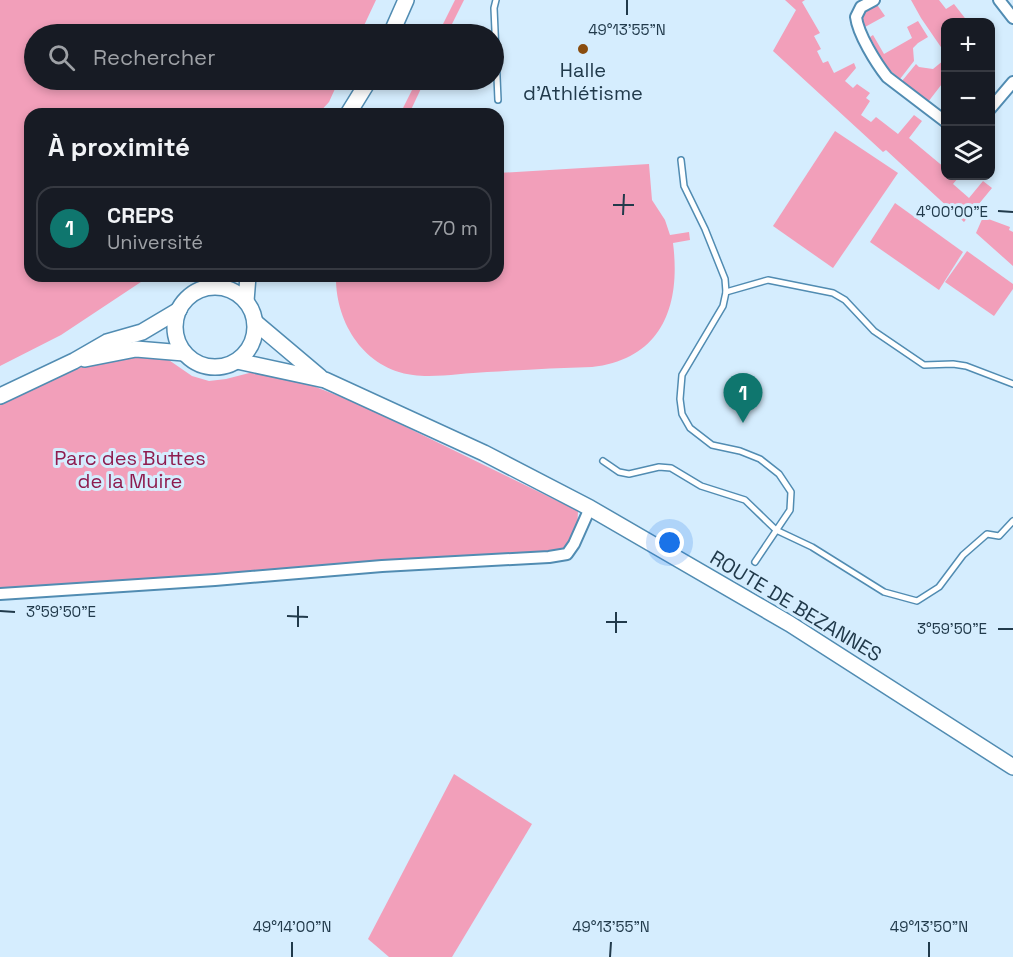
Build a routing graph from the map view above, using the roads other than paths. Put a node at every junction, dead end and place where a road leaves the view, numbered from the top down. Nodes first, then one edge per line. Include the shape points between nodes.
1 (406, 0) edge
2 (496, 0) edge
3 (874, 0) edge
4 (999, 0) edge
5 (1013, 18) edge
6 (395, 24) edge
7 (495, 24) edge
8 (1013, 82) edge
9 (363, 90) edge
10 (498, 90) edge
11 (498, 100) dead end
12 (995, 103) edge
13 (352, 108) edge
14 (941, 119) edge
15 (681, 160) dead end
16 (216, 282) edge
17 (219, 282) edge
18 (248, 282) edge
19 (726, 292) junction
20 (246, 301) junction
21 (179, 310) junction
22 (256, 323) junction
23 (184, 353) junction
24 (74, 361) junction
25 (237, 361) junction
26 (325, 380) junction
27 (1013, 384) edge
28 (0, 396) edge
29 (603, 461) dead end
30 (590, 508) junction
31 (1013, 520) edge
32 (776, 530) junction
33 (755, 562) dead end
34 (0, 594) edge
35 (1013, 767) edge

1 - 6 street
2 - 7 lane
3 - 14 street via 861,7 856,17 877,62 887,77
4 - 5 street
8 - 12 street
9 - 13 street
10 - 11 lane
15 - 19 lane via 684,186 725,279
16 - 21 street via 193,293
17 - 20 street
18 - 20 street
19 - 27 lane via 768,280 833,293 874,331 924,365 966,366
19 - 32 lane via 723,306 682,375 682,414 690,428 712,445 760,459 779,474 791,492 790,510
20 - 22 street
21 - 23 street via 175,332
21 - 24 street via 142,332 107,342
22 - 25 street via 254,341
22 - 26 street, ROUTE DE BEZANNES
23 - 24 street via 136,349
23 - 25 street via 203,366 215,368
24 - 28 street
25 - 26 street, ROUTE DE BEZANNES
26 - 30 street, ROUTE DE BEZANNES via 484,453
29 - 32 lane via 629,474 671,468 701,486 745,501
30 - 34 street via 567,554 549,557
30 - 35 street, ROUTE DE BEZANNES via 790,624
31 - 32 lane via 999,536 987,534 963,555 939,587 917,601 884,592 812,547
32 - 33 lane

